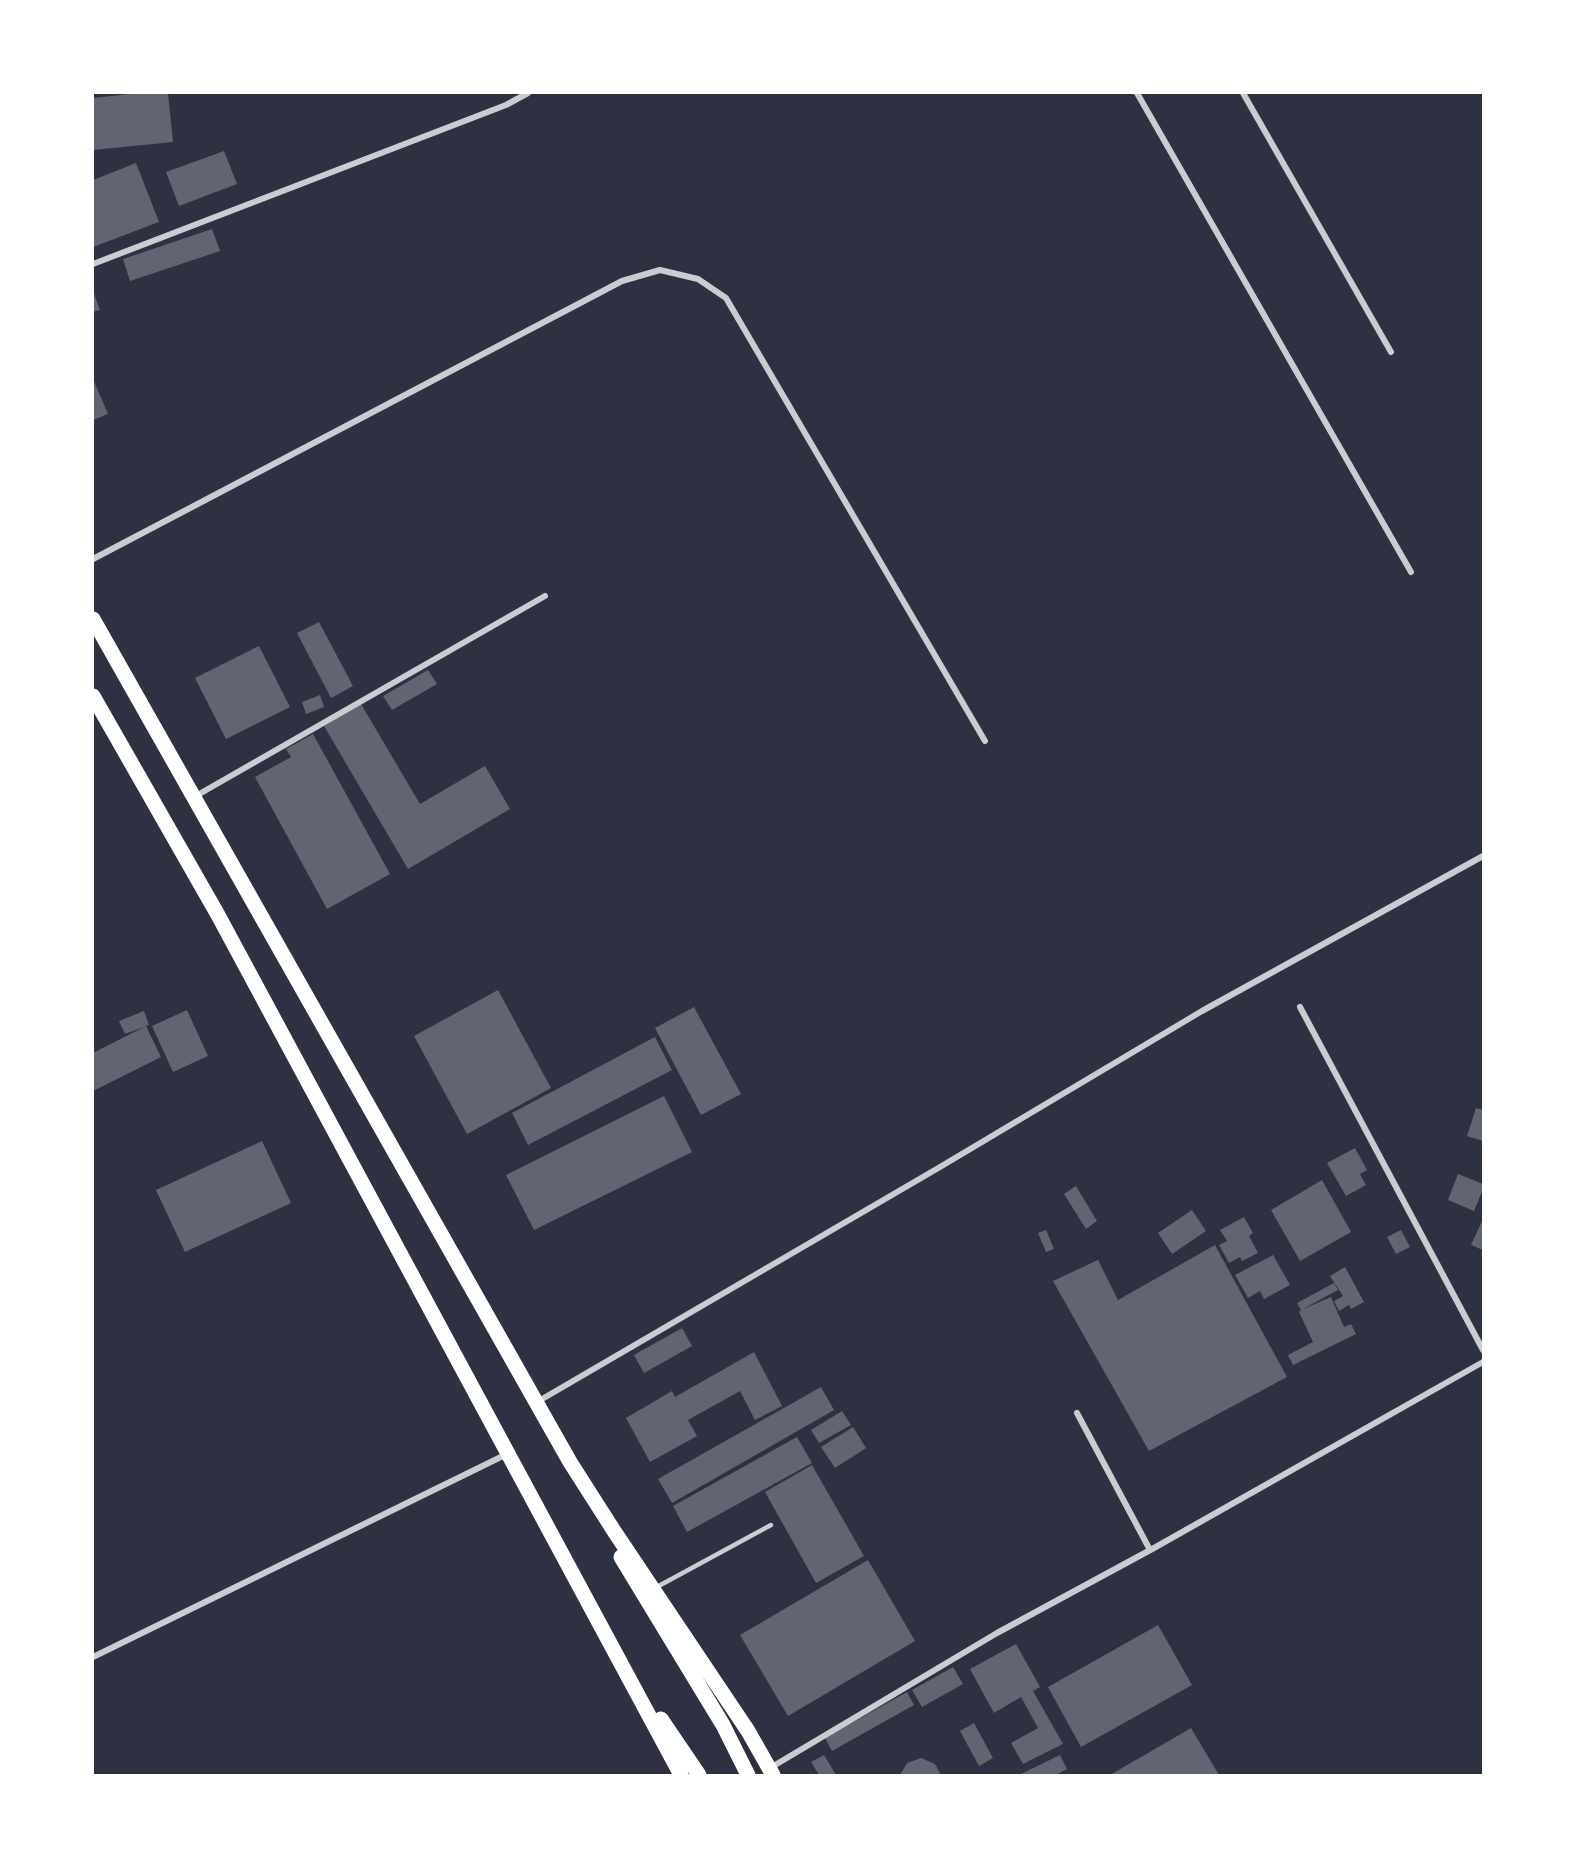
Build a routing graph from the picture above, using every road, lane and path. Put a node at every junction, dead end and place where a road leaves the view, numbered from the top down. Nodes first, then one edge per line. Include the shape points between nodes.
1 (528, 93) edge
2 (1137, 93) edge
3 (1243, 93) edge
4 (93, 264) edge
5 (1391, 352) dead end
6 (93, 559) edge
7 (1411, 572) dead end
8 (545, 596) dead end
9 (93, 619) edge
10 (93, 696) edge
11 (985, 741) dead end
12 (193, 797) junction
13 (1483, 856) edge
14 (1300, 1008) dead end
15 (1483, 1350) edge
16 (1483, 1362) edge
17 (536, 1402) junction
18 (1077, 1413) dead end
19 (507, 1454) junction
20 (570, 1462) junction
21 (771, 1525) dead end
22 (1150, 1550) junction
23 (652, 1589) junction
24 (611, 1644) junction
25 (93, 1657) edge
26 (771, 1772) edge
27 (681, 1775) edge
28 (699, 1775) edge
29 (748, 1775) edge

1 - 4 street via 506,105
2 - 7 street
3 - 5 street
6 - 11 street via 622,281 660,270 698,279 726,298
8 - 12 street
9 - 12 highway
10 - 19 highway via 218,915
12 - 17 highway
13 - 17 street via 1202,1011
14 - 15 street
16 - 22 street
17 - 20 highway
18 - 22 street
19 - 24 highway
19 - 25 street
20 - 23 highway
20 - 29 highway via 632,1578 723,1725
21 - 23 lane
22 - 26 street via 997,1633
23 - 26 highway via 748,1731
24 - 27 highway
24 - 28 highway

